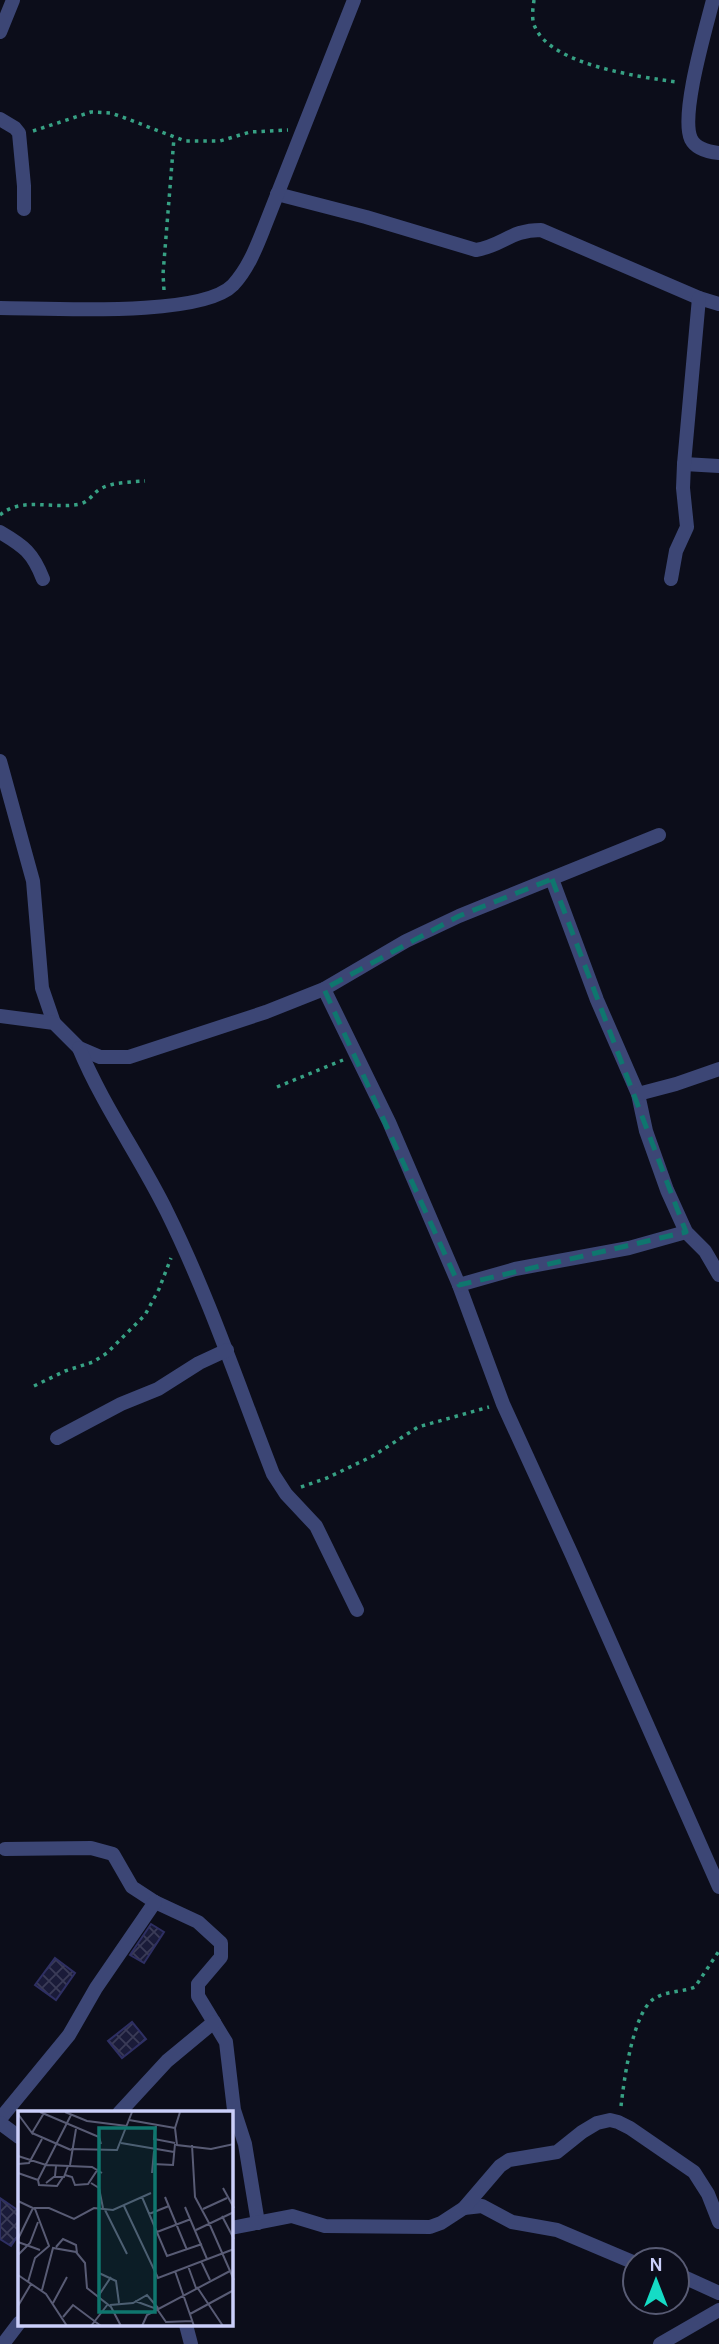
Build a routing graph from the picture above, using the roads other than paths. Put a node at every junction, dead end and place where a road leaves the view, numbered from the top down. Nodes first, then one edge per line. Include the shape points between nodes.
1 (13, 0) edge
2 (354, 0) edge
3 (713, 0) edge
4 (0, 32) edge
5 (0, 119) edge
6 (719, 153) edge
7 (277, 194) junction
8 (24, 209) dead end
9 (699, 298) junction
10 (718, 299) edge
11 (0, 308) edge
12 (684, 464) junction
13 (719, 466) edge
14 (0, 532) edge
15 (43, 579) dead end
16 (671, 579) dead end
17 (0, 761) edge
18 (659, 835) dead end
19 (552, 879) junction
20 (324, 989) junction
21 (0, 1016) edge
22 (54, 1023) junction
23 (79, 1048) junction
24 (719, 1069) edge
25 (638, 1094) junction
26 (686, 1232) junction
27 (719, 1275) edge
28 (459, 1285) junction
29 (227, 1350) junction
30 (57, 1438) dead end
31 (357, 1610) dead end
32 (5, 1849) dead end
33 (719, 1887) edge
34 (155, 1902) junction
35 (214, 2022) junction
36 (121, 2111) edge
37 (0, 2121) edge
38 (18, 2136) edge
39 (464, 2207) junction
40 (719, 2222) edge
41 (258, 2223) junction
42 (233, 2228) edge
43 (621, 2257) edge
44 (691, 2281) edge
45 (719, 2294) edge
46 (719, 2310) edge
47 (18, 2324) edge
48 (186, 2326) edge
49 (2, 2344) edge
50 (191, 2344) edge
51 (660, 2344) edge

1 - 4 street
2 - 7 street
3 - 6 street via 688,117 691,139 700,148
5 - 8 street via 19,133
7 - 9 street via 476,250 525,230 541,230
7 - 11 street via 249,263 232,286 213,298 164,306
9 - 10 street
9 - 12 street
12 - 13 street
12 - 16 street via 687,527
14 - 15 street via 28,550
17 - 22 street via 33,881 42,988
18 - 19 street
19 - 20 street via 406,941
19 - 25 street
20 - 23 street via 129,1056 100,1056
20 - 28 street via 389,1122
21 - 22 street
22 - 23 street
23 - 29 street via 99,1095 178,1236
24 - 25 street
25 - 26 street via 646,1131
26 - 27 street via 705,1251
26 - 28 street
28 - 33 street via 503,1404
29 - 30 street
29 - 31 street via 273,1474 316,1526
32 - 34 street via 103,1850 113,1854 132,1887
34 - 35 street via 198,1922 220,1943 221,1957 197,1989
34 - 37 street via 69,2035
35 - 36 street via 167,2062
35 - 41 street via 226,2042 234,2110 245,2144
37 - 38 street
39 - 40 street via 509,2160 557,2152 597,2123 618,2122 694,2172
39 - 41 street via 430,2227 325,2226 292,2216
39 - 43 street via 482,2206 512,2222 557,2230
41 - 42 street
44 - 45 street
46 - 51 street
47 - 49 street
48 - 50 street

